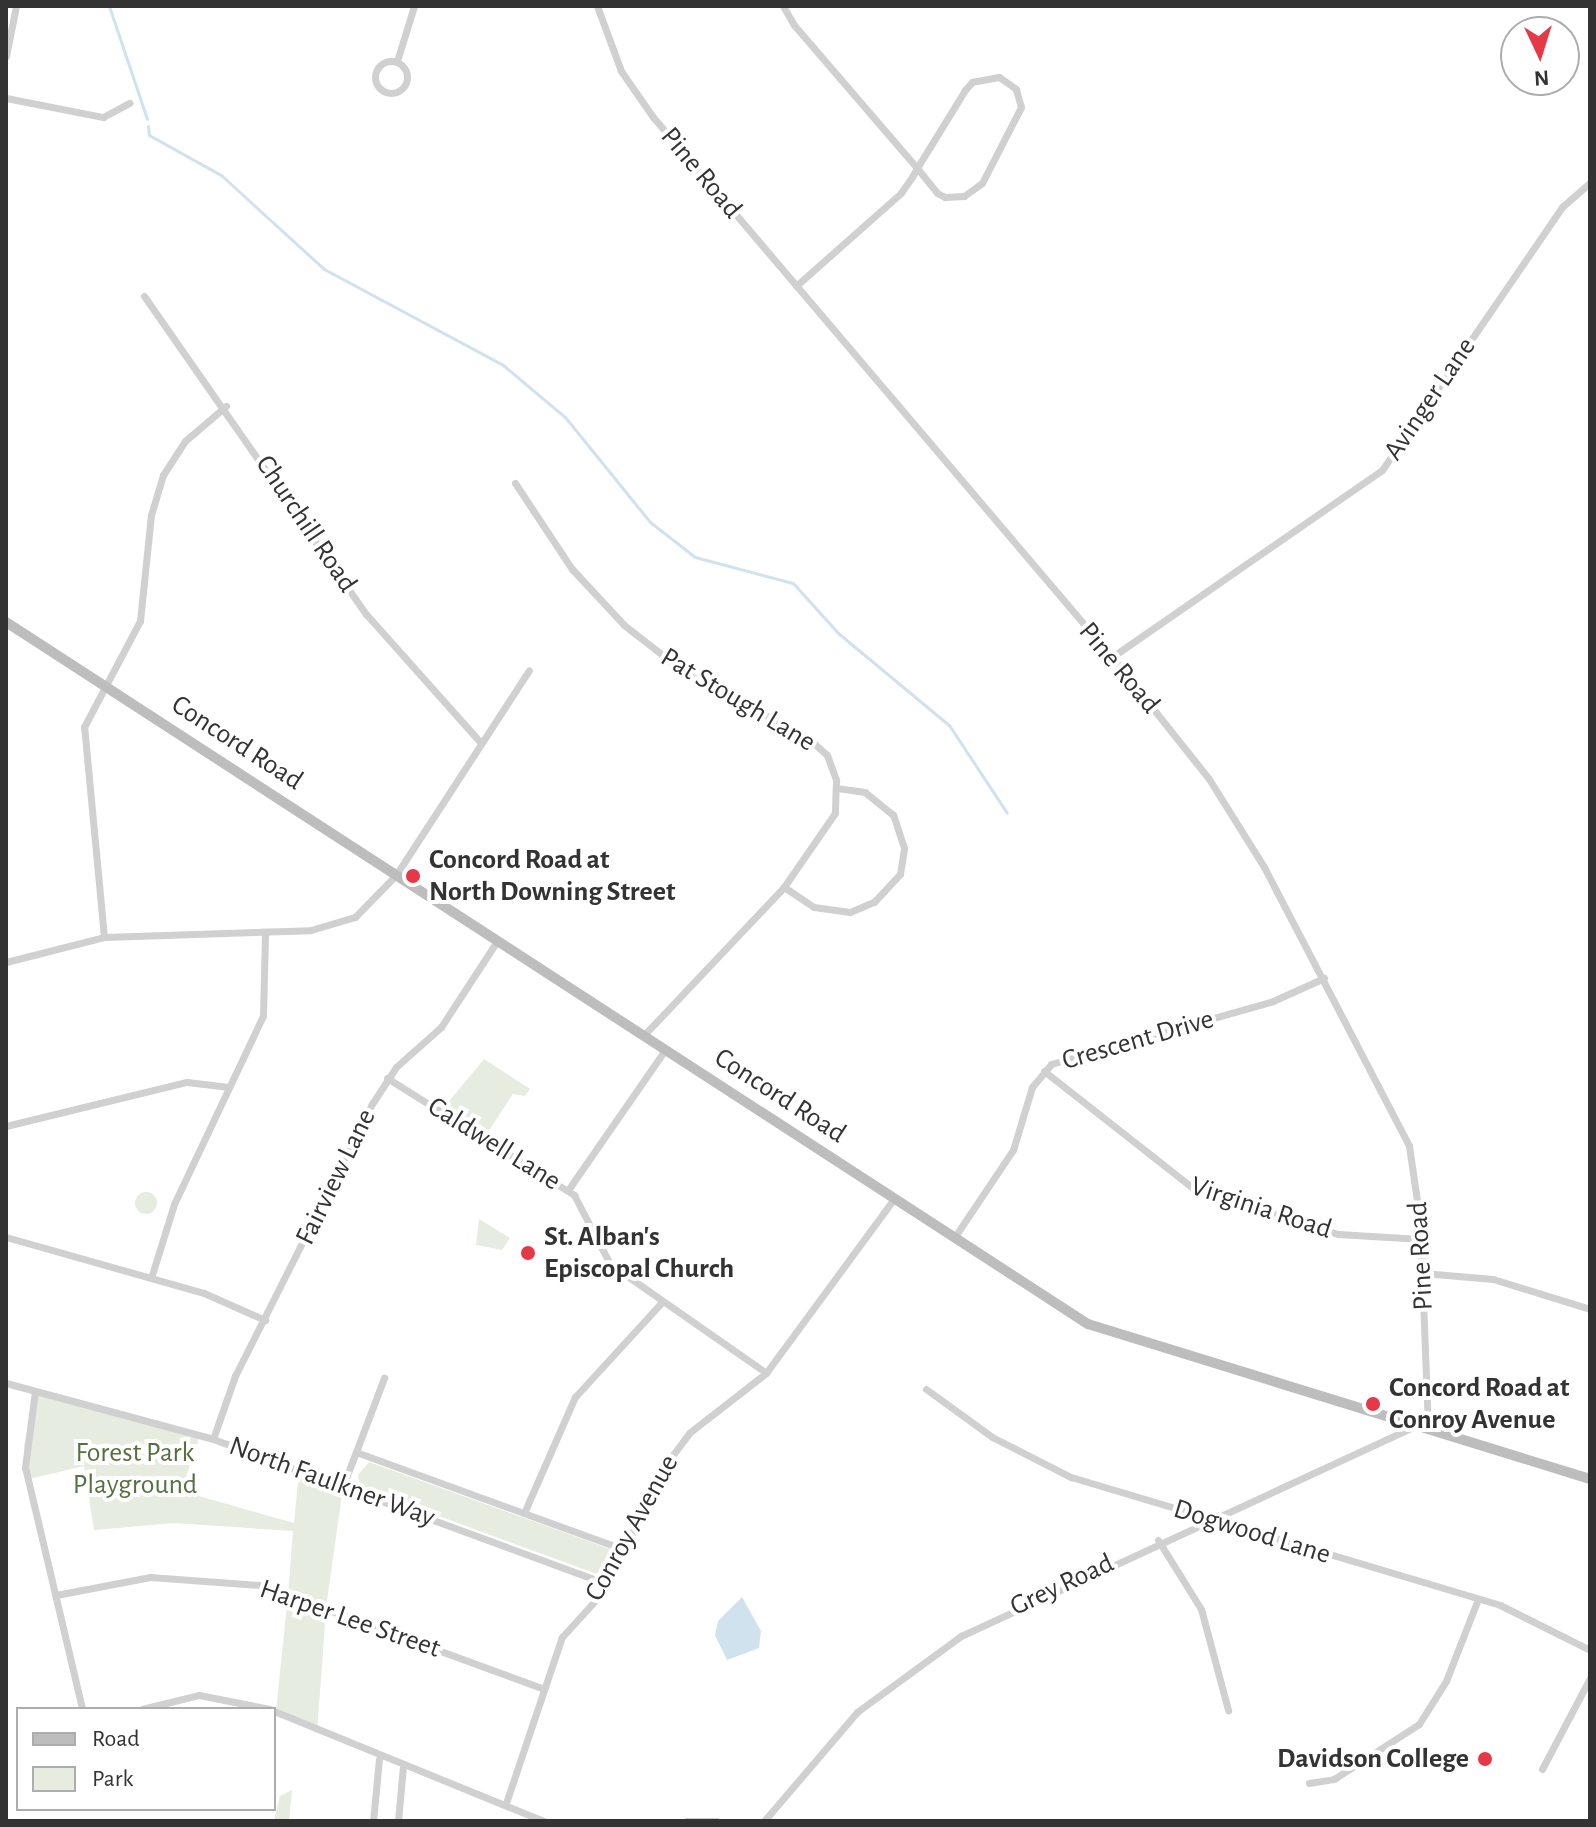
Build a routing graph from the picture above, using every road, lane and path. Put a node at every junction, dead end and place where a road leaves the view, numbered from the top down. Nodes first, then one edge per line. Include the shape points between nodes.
1 (16, 6) edge
2 (414, 6) edge
3 (597, 6) edge
4 (783, 6) edge
5 (6, 56) edge
6 (397, 61) junction
7 (6, 98) edge
8 (129, 103) dead end
9 (917, 168) junction
10 (1590, 183) edge
11 (796, 286) junction
12 (144, 296) dead end
13 (226, 406) junction
14 (515, 483) dead end
15 (6, 622) edge
16 (1112, 657) junction
17 (529, 670) dead end
18 (108, 689) junction
19 (480, 742) junction
20 (837, 788) junction
21 (396, 875) junction
22 (784, 887) junction
23 (265, 932) junction
24 (104, 937) junction
25 (497, 941) junction
26 (6, 962) edge
27 (1324, 978) junction
28 (643, 1036) junction
29 (665, 1050) junction
30 (1044, 1071) junction
31 (387, 1078) junction
32 (229, 1087) junction
33 (6, 1126) edge
34 (568, 1190) junction
35 (894, 1199) junction
36 (6, 1237) edge
37 (954, 1239) junction
38 (1421, 1239) junction
39 (1423, 1273) junction
40 (151, 1278) junction
41 (662, 1302) junction
42 (1590, 1309) edge
43 (265, 1320) junction
44 (766, 1373) junction
45 (384, 1378) dead end
46 (6, 1383) edge
47 (926, 1389) dead end
48 (35, 1391) junction
49 (1414, 1427) junction
50 (1428, 1431) junction
51 (213, 1439) junction
52 (356, 1452) junction
53 (1590, 1479) edge
54 (343, 1486) junction
55 (524, 1513) junction
56 (1206, 1519) junction
57 (1158, 1540) junction
58 (625, 1550) junction
59 (608, 1584) junction
60 (56, 1595) junction
61 (1478, 1599) junction
62 (1590, 1650) edge
63 (1590, 1678) edge
64 (544, 1689) junction
65 (82, 1707) edge
66 (150, 1707) edge
67 (257, 1707) edge
68 (1228, 1710) dead end
69 (276, 1712) edge
70 (379, 1759) junction
71 (403, 1766) junction
72 (1542, 1769) dead end
73 (1309, 1783) dead end
74 (506, 1803) junction
75 (373, 1821) edge
76 (398, 1821) edge
77 (544, 1821) edge
78 (687, 1821) edge
79 (717, 1821) edge
80 (764, 1821) edge

1 - 5 street
2 - 6 street
3 - 11 street, Pine Road via 632,88
4 - 9 street
6 - 6 street via 377,68 374,78 384,91 406,83
7 - 8 street via 103,117
9 - 9 street via 945,197 973,192 1019,116 1016,89 999,77 972,82
9 - 11 street via 879,215
10 - 16 street, Avinger Lane via 1562,207 1382,470
11 - 16 street, Pine Road
12 - 13 street, Churchill Road
13 - 18 street via 185,441 163,475 151,515 140,621
13 - 19 street, Churchill Road via 366,614
14 - 20 street, Pat Stough Lane via 548,536 614,616 687,674 815,743
15 - 18 main road, Concord Road
16 - 27 street, Pine Road via 1209,779
17 - 19 street
18 - 21 main road, Concord Road
18 - 24 street via 88,716 81,744
19 - 21 street
20 - 22 street via 830,822
20 - 22 street via 865,792 893,815 904,848 900,874 874,902 850,912 814,907
21 - 23 street via 368,910 340,924
21 - 25 main road, Concord Road
22 - 28 street
23 - 24 street
23 - 32 street via 263,1016
24 - 26 street
25 - 28 main road, Concord Road
25 - 31 street, Fairview Lane via 441,1027
27 - 30 street, Crescent Drive via 1242,1011 1077,1051
27 - 38 street, Pine Road via 1401,1121
28 - 29 main road, Concord Road
29 - 34 street
29 - 35 main road, Concord Road
30 - 37 street, Crescent Drive via 1013,1150
30 - 38 street, Virginia Road via 1194,1189 1338,1234
31 - 34 street, Caldwell Lane
31 - 43 street, Fairview Lane
32 - 33 street via 187,1082
32 - 40 street via 174,1204
34 - 41 street, Caldwell Lane via 603,1257
35 - 37 main road, Concord Road
35 - 44 street, Conroy Avenue via 814,1318
36 - 40 street
37 - 49 main road, Concord Road via 1105,1332
38 - 39 street, Pine Road
39 - 42 street via 1483,1277
39 - 50 street, Pine Road
40 - 43 street
41 - 44 street, Caldwell Lane
41 - 55 street via 575,1397
43 - 51 street, Fairview Lane
44 - 58 street, Conroy Avenue via 681,1442
45 - 52 street
46 - 48 street, North Faulkner Way
47 - 56 street, Dogwood Lane via 1056,1471
48 - 51 street, North Faulkner Way
48 - 60 street via 23,1456
49 - 50 main road, Concord Road
49 - 56 street, Grey Road
50 - 53 main road, Concord Road
51 - 54 street, North Faulkner Way
52 - 54 street
52 - 55 street
54 - 59 street, North Faulkner Way
55 - 58 street
56 - 57 street, Grey Road
56 - 61 street, Dogwood Lane
57 - 68 street via 1201,1609
57 - 80 street, Grey Road via 983,1622 900,1676 826,1742
58 - 59 street, Conroy Avenue
59 - 64 street, Conroy Avenue via 562,1637
60 - 64 street, Harper Lee Street via 158,1577 260,1585
60 - 65 street
61 - 62 street, Dogwood Lane
61 - 73 street via 1446,1681 1419,1724 1334,1779
63 - 72 street
64 - 74 street, Conroy Avenue
66 - 67 street via 199,1695
69 - 70 street
70 - 71 street
70 - 75 street
71 - 74 street
71 - 76 street
74 - 77 street
78 - 79 street

